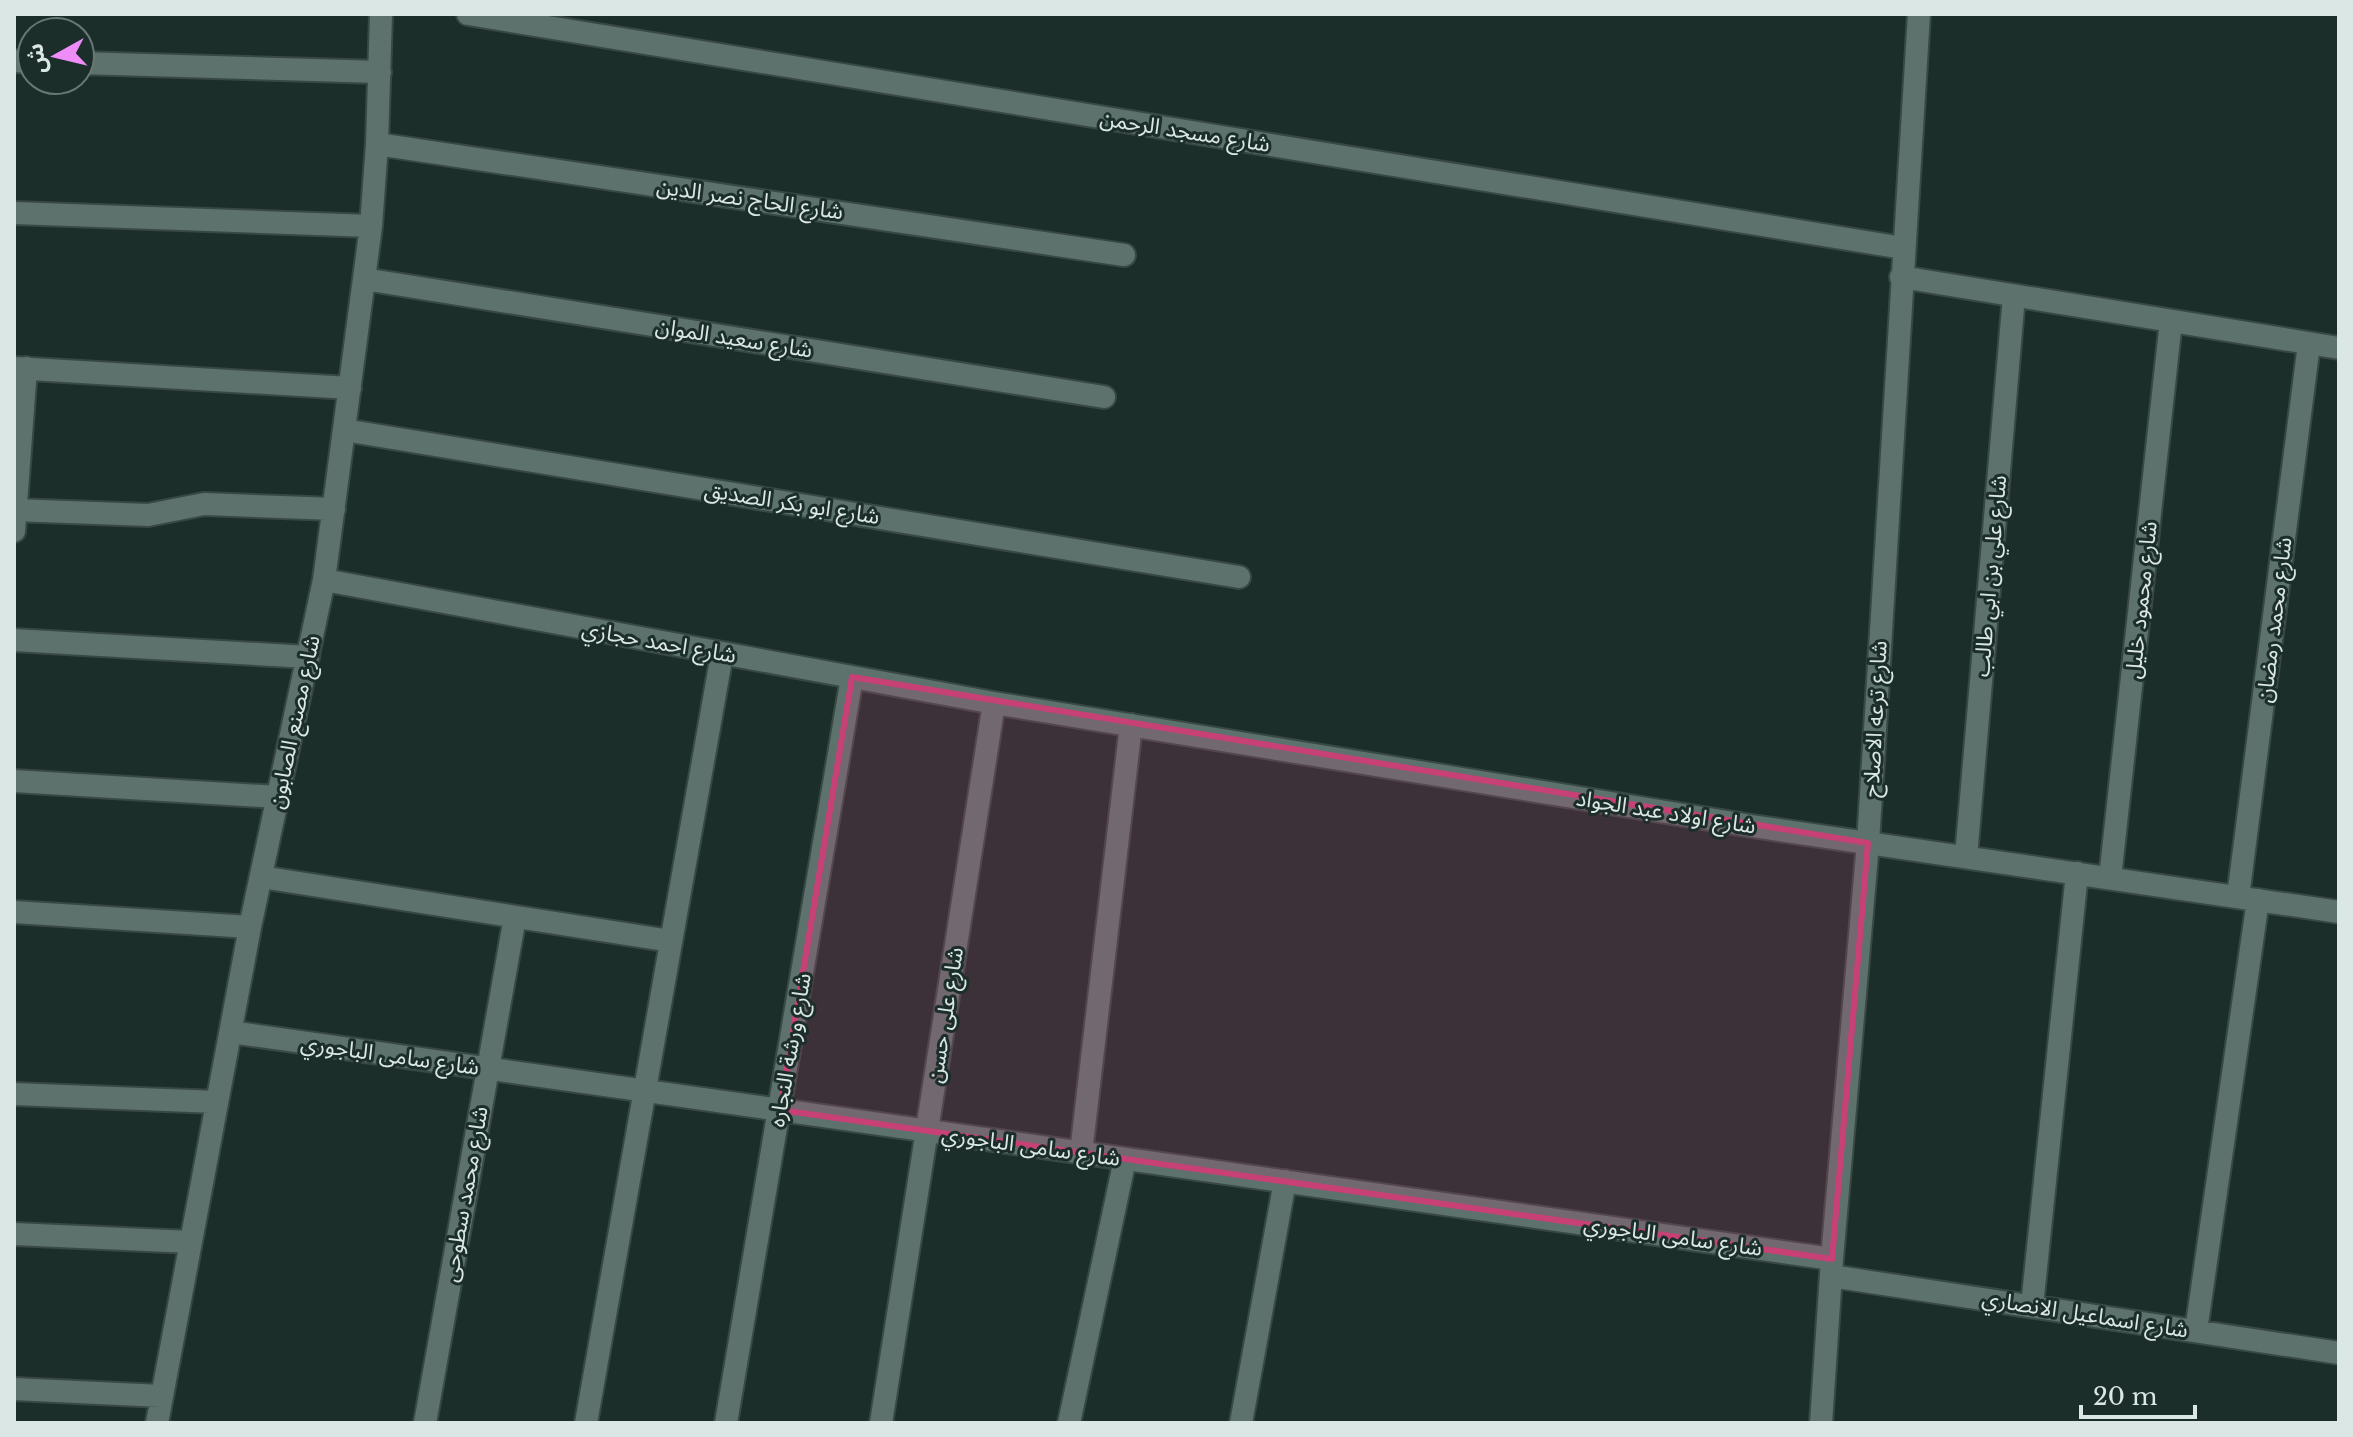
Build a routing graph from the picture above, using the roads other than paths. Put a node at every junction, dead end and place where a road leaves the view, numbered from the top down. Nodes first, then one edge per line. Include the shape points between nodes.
1 (381, 14) edge
2 (468, 14) edge
3 (1919, 14) edge
4 (96, 63) edge
5 (380, 72) junction
6 (377, 144) junction
7 (14, 213) edge
8 (371, 226) junction
9 (1903, 248) junction
10 (1124, 255) dead end
11 (1901, 277) junction
12 (364, 279) junction
13 (2014, 296) junction
14 (2171, 321) junction
15 (2309, 344) junction
16 (2339, 348) edge
17 (20, 368) edge
18 (350, 388) junction
19 (1104, 397) dead end
20 (344, 430) junction
21 (334, 509) junction
22 (15, 517) edge
23 (1239, 577) dead end
24 (324, 580) junction
25 (14, 640) edge
26 (722, 654) junction
27 (308, 657) junction
28 (852, 677) junction
29 (994, 703) junction
30 (1131, 725) junction
31 (14, 781) edge
32 (278, 797) junction
33 (1868, 843) junction
34 (1966, 857) junction
35 (2077, 873) junction
36 (261, 877) junction
37 (2110, 878) junction
38 (2248, 898) junction
39 (14, 912) edge
40 (2339, 912) edge
41 (515, 917) junction
42 (250, 927) junction
43 (671, 941) junction
44 (231, 1032) junction
45 (488, 1069) junction
46 (644, 1091) junction
47 (14, 1094) edge
48 (217, 1102) junction
49 (780, 1110) junction
50 (927, 1131) junction
51 (1081, 1153) junction
52 (1125, 1159) junction
53 (1285, 1181) junction
54 (14, 1234) edge
55 (191, 1242) junction
56 (1832, 1267) junction
57 (2032, 1306) junction
58 (2196, 1331) junction
59 (2339, 1353) edge
60 (14, 1389) edge
61 (161, 1396) junction
62 (157, 1423) edge
63 (425, 1423) edge
64 (586, 1423) edge
65 (726, 1423) edge
66 (881, 1423) edge
67 (1069, 1423) edge
68 (1241, 1423) edge
69 (1821, 1423) edge

1 - 5 street, شارع مصنع الصابون
2 - 9 street, شارع مسجد الرحمن
3 - 9 street, شارع ترعه الاصلاح
4 - 5 street
5 - 6 street, شارع مصنع الصابون
6 - 8 street, شارع مصنع الصابون
6 - 10 street, شارع الحاج نصر الدين
7 - 8 street
8 - 12 street, شارع مصنع الصابون
9 - 11 street, شارع ترعه الاصلاح
11 - 13 street
11 - 33 street, شارع ترعه الاصلاح
12 - 18 street, شارع مصنع الصابون
12 - 19 street, شارع سعيد الموان
13 - 14 street
13 - 34 street, شارع علي بن ابي طالب
14 - 15 street
14 - 37 street, شارع محمود خليل
15 - 16 street
15 - 38 street, شارع محمد رمضان
17 - 18 street
17 - 22 street
18 - 20 street, شارع مصنع الصابون
20 - 21 street, شارع مصنع الصابون
20 - 23 street, شارع ابو بكر الصديق
21 - 22 street via 204,504 148,515
21 - 24 street, شارع مصنع الصابون
24 - 26 street, شارع احمد حجازي
24 - 27 street, شارع مصنع الصابون
25 - 27 street
26 - 28 street, شارع احمد حجازي
26 - 43 street
27 - 32 street, شارع مصنع الصابون
28 - 29 street, شارع احمد حجازي
28 - 49 street, شارع ورشة النجاره
29 - 30 street, شارع اولاد عبد الجواد
29 - 50 street, شارع على حسن
30 - 33 street, شارع اولاد عبد الجواد
30 - 51 street
31 - 32 street
32 - 36 street, شارع مصنع الصابون
33 - 34 street, شارع اولاد عبد الجواد
33 - 56 street, شارع ترعه الاصلاح
34 - 35 street, شارع اولاد عبد الجواد
35 - 37 street, شارع اولاد عبد الجواد
35 - 57 street
36 - 41 street
36 - 42 street, شارع مصنع الصابون
37 - 38 street, شارع اولاد عبد الجواد
38 - 40 street, شارع اولاد عبد الجواد
38 - 58 street, شارع محمد رمضان
39 - 42 street
41 - 43 street
41 - 45 street, شارع محمد سطوحى
42 - 44 street, شارع مصنع الصابون
43 - 46 street
44 - 45 street, شارع سامى الباجوري
44 - 48 street, شارع مصنع الصابون
45 - 46 street, شارع سامى الباجوري
45 - 63 street, شارع محمد سطوحى
46 - 49 street, شارع سامى الباجوري
46 - 64 street
47 - 48 street
48 - 55 street, شارع مصنع الصابون
49 - 50 street, شارع سامى الباجوري
49 - 65 street, شارع ورشة النجاره
50 - 51 street, شارع سامى الباجوري
50 - 66 street, شارع على حسن
51 - 52 street, شارع سامى الباجوري
52 - 53 street, شارع سامى الباجوري
52 - 67 street
53 - 56 street, شارع سامى الباجوري
53 - 68 street
54 - 55 street
55 - 61 street, شارع مصنع الصابون
56 - 57 street, شارع اسماعيل الانصاري
56 - 69 street, شارع ترعه الاصلاح
57 - 58 street, شارع اسماعيل الانصاري
58 - 59 street, شارع اسماعيل الانصاري
60 - 61 street
61 - 62 street, شارع مصنع الصابون

